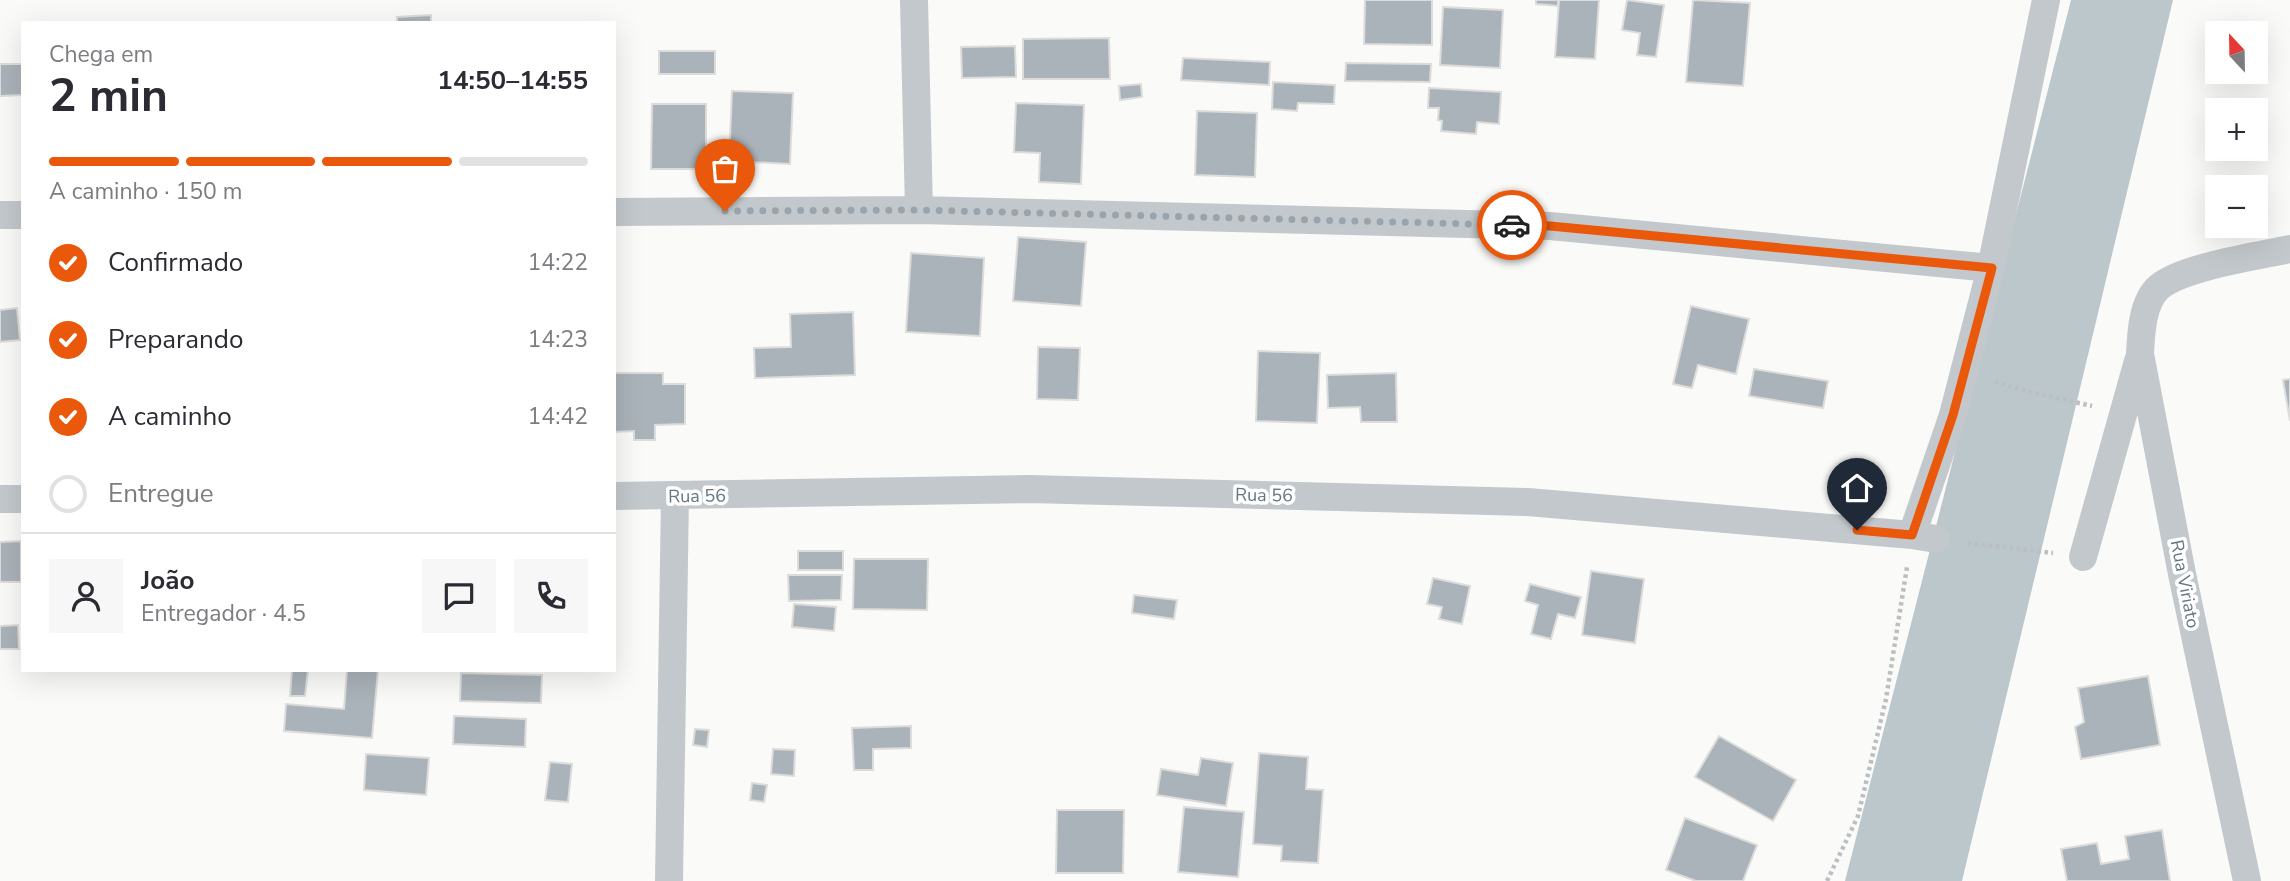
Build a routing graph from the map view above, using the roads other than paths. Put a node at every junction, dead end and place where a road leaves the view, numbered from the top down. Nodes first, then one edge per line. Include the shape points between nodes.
1 (914, 0) edge
2 (2046, 0) edge
3 (919, 210) junction
4 (616, 212) edge
5 (0, 215) edge
6 (21, 215) edge
7 (2290, 248) edge
8 (1992, 268) junction
9 (2140, 354) junction
10 (616, 496) edge
11 (675, 496) junction
12 (0, 499) edge
13 (21, 499) edge
14 (2083, 557) road end
15 (669, 881) edge
16 (2247, 881) edge

1 - 3 street
2 - 8 street
3 - 4 street
3 - 8 street via 1550,226
5 - 6 street
7 - 9 street, Rua Viriato via 2187,272 2158,288 2142,317
8 - 11 street, Rua 56 via 1924,537 1528,502 1029,489
9 - 14 street
9 - 16 street, Rua Viriato
10 - 11 street, Rua 56
11 - 15 street
12 - 13 street

